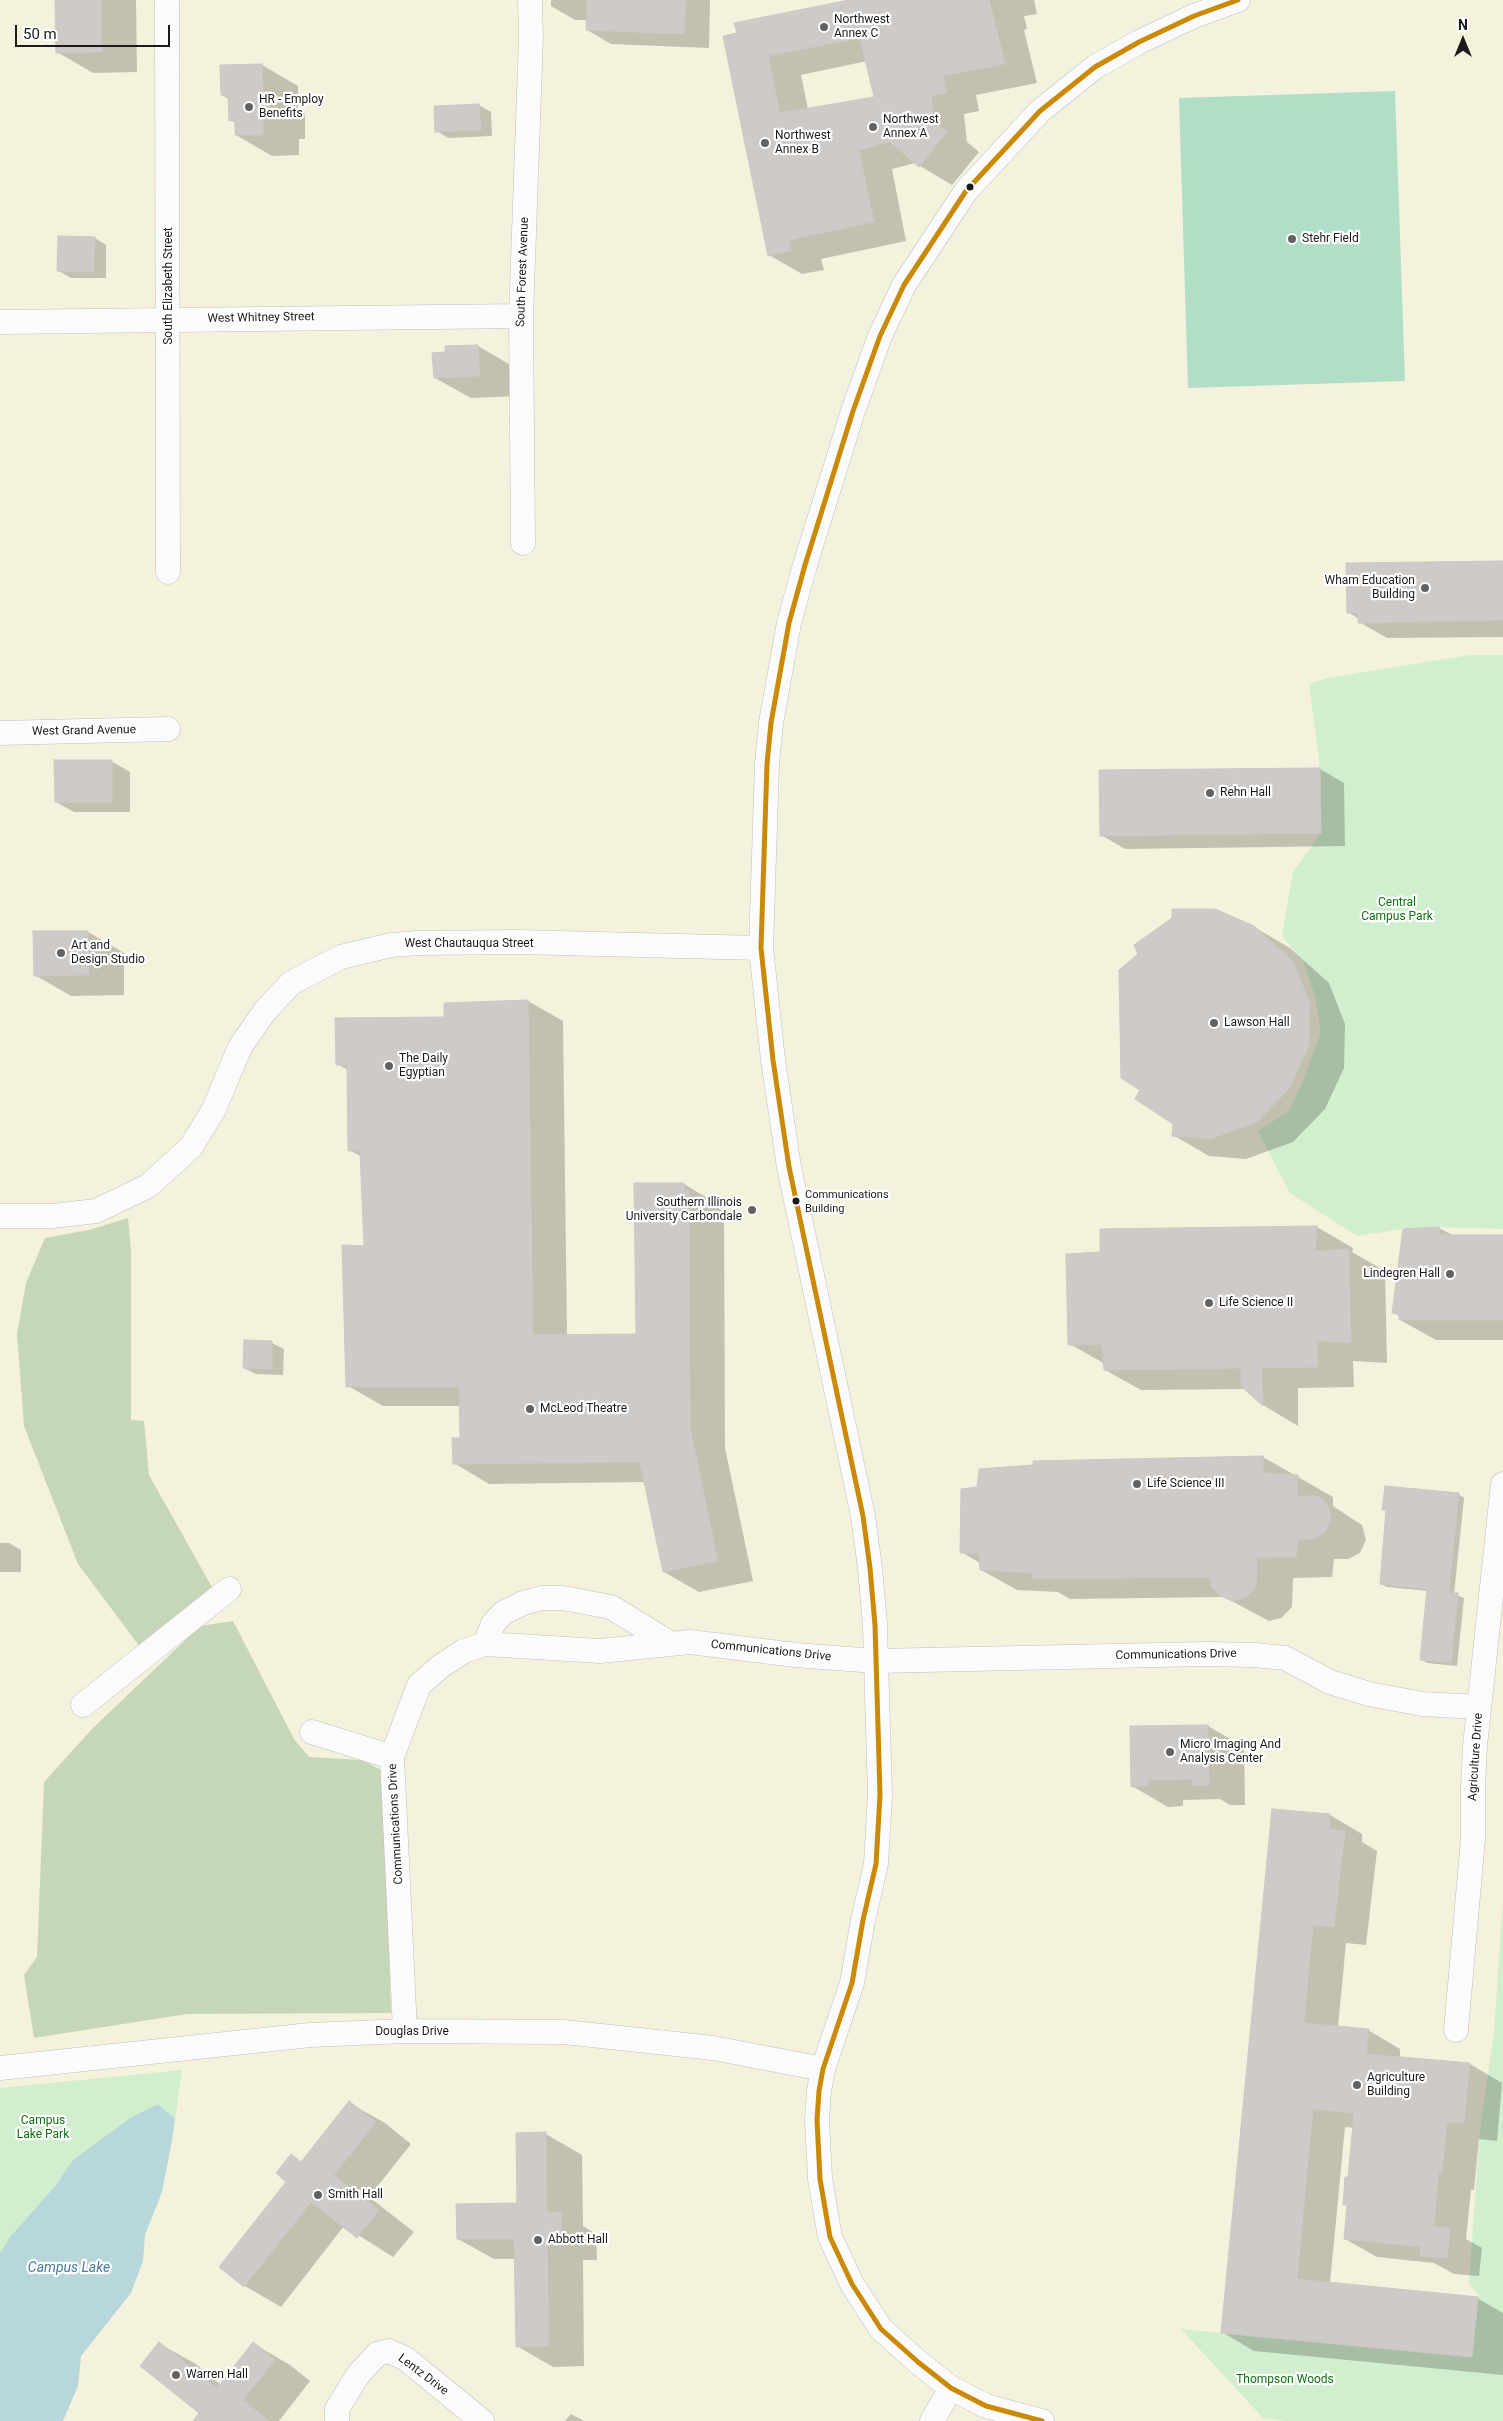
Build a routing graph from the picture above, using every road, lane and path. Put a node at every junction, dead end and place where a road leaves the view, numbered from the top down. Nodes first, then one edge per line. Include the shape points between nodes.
1 (167, 0) edge
2 (530, 0) edge
3 (1238, 0) edge
4 (521, 316) junction
5 (169, 319) junction
6 (0, 322) edge
7 (523, 543) dead end
8 (168, 572) dead end
9 (168, 729) dead end
10 (0, 733) edge
11 (761, 948) junction
12 (0, 1216) edge
13 (1503, 1484) edge
14 (229, 1589) dead end
15 (668, 1642) junction
16 (486, 1644) junction
17 (876, 1661) junction
18 (83, 1705) dead end
19 (1479, 1707) junction
20 (312, 1732) dead end
21 (392, 1757) junction
22 (1456, 2030) dead end
23 (405, 2031) junction
24 (0, 2068) edge
25 (823, 2069) junction
26 (951, 2388) junction
27 (337, 2421) edge
28 (482, 2421) edge
29 (932, 2421) edge
30 (1042, 2421) edge

1 - 5 street, South Elizabeth Street
2 - 4 street, South Forest Avenue
3 - 11 street via 1194,16 1132,46 1095,67 1040,111 966,191 904,285 880,336 853,411 789,623 771,723
4 - 5 street, West Whitney Street
4 - 7 street, South Forest Avenue
5 - 6 street, West Whitney Street
5 - 8 street, South Elizabeth Street
9 - 10 street, West Grand Avenue
11 - 12 street, West Chautauqua Street via 419,943 391,945 341,957 291,982 264,1011 240,1047 214,1110 191,1147 148,1186 96,1211 53,1216
11 - 17 street via 789,1168 863,1516
13 - 19 street, Agriculture Drive
14 - 18 street
15 - 16 street, Communications Drive via 600,1651
15 - 16 street via 611,1607 563,1598 542,1598 523,1602 503,1612 493,1624
15 - 17 street, Communications Drive
16 - 21 street, Communications Drive via 464,1651 419,1685
17 - 19 street, Communications Drive via 1255,1655 1285,1658 1330,1682 1369,1694 1422,1704
17 - 25 street via 880,1795 876,1864 852,1983
19 - 22 street, Agriculture Drive via 1473,1839
20 - 21 street
21 - 23 street, Communications Drive
23 - 24 street, Douglas Drive via 310,2035
23 - 25 street, Douglas Drive via 574,2033 713,2048
25 - 26 street via 817,2120 820,2179 830,2237 852,2284 881,2330
26 - 29 street
26 - 30 street via 986,2406
27 - 28 street, Lentz Drive via 337,2409 358,2375 377,2354 389,2351 406,2359

